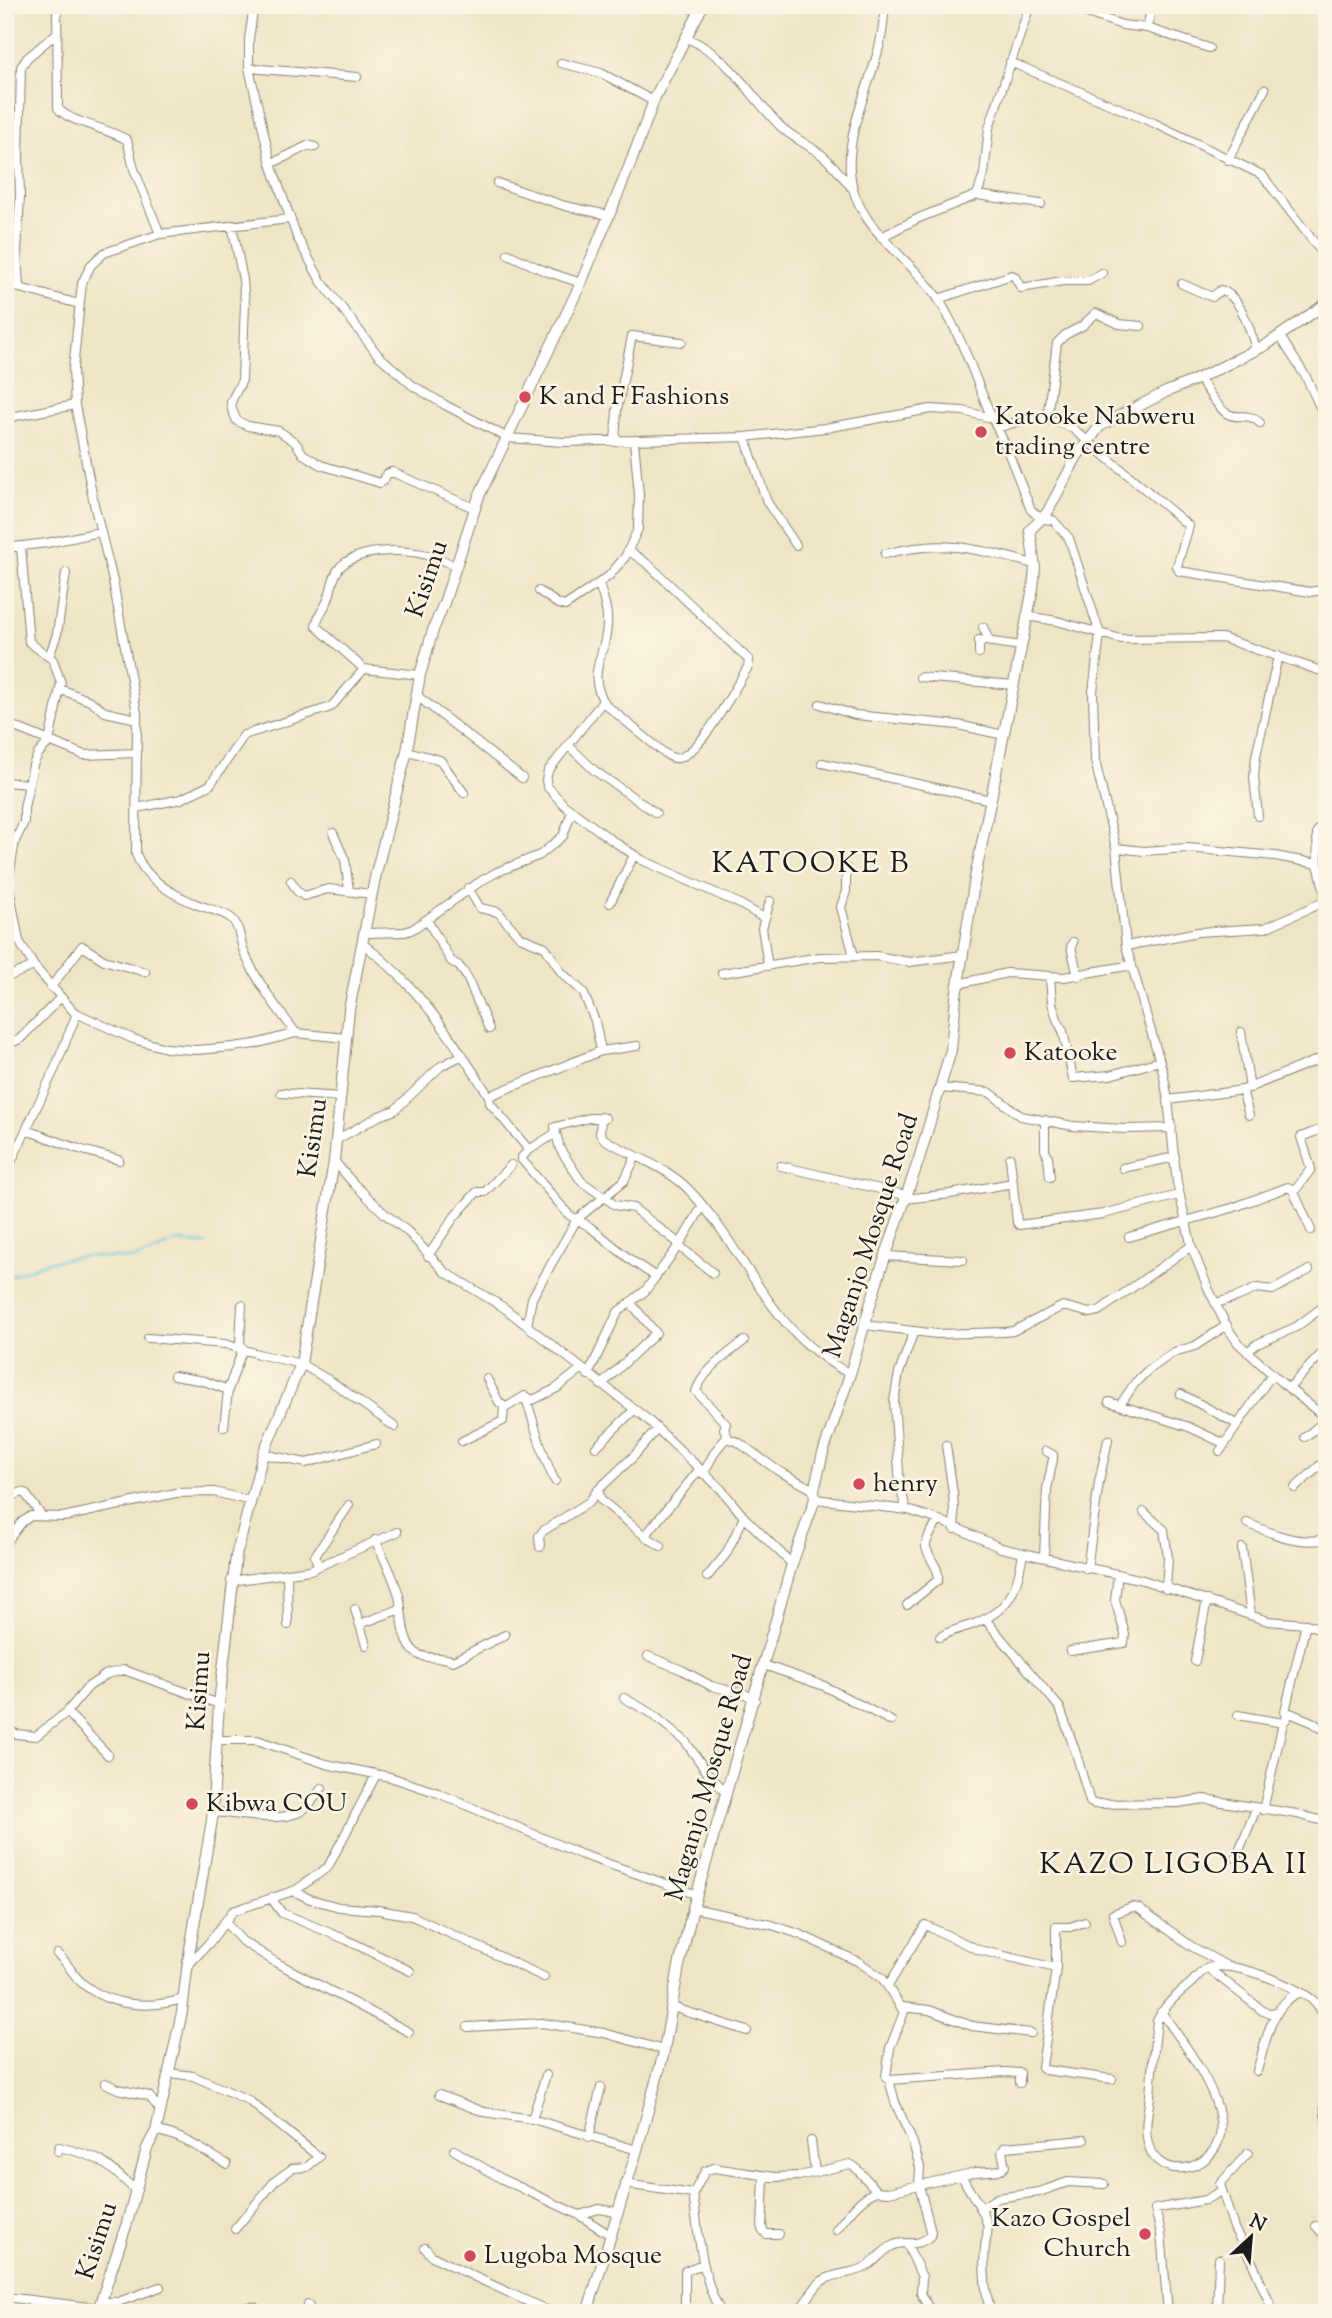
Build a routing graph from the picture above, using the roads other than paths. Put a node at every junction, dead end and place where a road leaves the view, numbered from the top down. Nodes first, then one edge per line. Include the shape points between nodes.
1 (57, 5) edge
2 (244, 5) edge
3 (685, 5) edge
4 (884, 5) edge
5 (1030, 5) edge
6 (1064, 5) edge
7 (1152, 5) edge
8 (254, 7) edge
9 (702, 9) edge
10 (1147, 28) junction
11 (57, 33) junction
12 (687, 38) junction
13 (1209, 48) dead end
14 (1010, 62) junction
15 (561, 63) dead end
16 (249, 68) junction
17 (357, 78) dead end
18 (1265, 89) dead end
19 (653, 101) junction
20 (315, 147) dead end
21 (1228, 160) junction
22 (271, 164) junction
23 (498, 183) dead end
24 (853, 188) junction
25 (977, 195) junction
26 (1041, 204) dead end
27 (608, 215) junction
28 (289, 219) junction
29 (232, 225) junction
30 (160, 234) junction
31 (881, 237) junction
32 (508, 254) dead end
33 (1327, 259) edge
34 (1102, 273) dead end
35 (581, 283) junction
36 (5, 284) edge
37 (1182, 284) dead end
38 (19, 288) junction
39 (938, 299) junction
40 (1327, 303) edge
41 (79, 304) junction
42 (1141, 327) dead end
43 (1279, 335) junction
44 (682, 342) dead end
45 (1257, 350) junction
46 (1199, 378) junction
47 (75, 405) junction
48 (5, 418) edge
49 (992, 418) junction
50 (1046, 418) junction
51 (1327, 422) edge
52 (1260, 423) dead end
53 (997, 428) junction
54 (745, 437) junction
55 (508, 438) junction
56 (634, 441) junction
57 (1086, 441) junction
58 (615, 442) junction
59 (474, 508) junction
60 (1042, 519) junction
61 (100, 532) junction
62 (796, 545) dead end
63 (21, 547) junction
64 (5, 548) edge
65 (628, 550) junction
66 (885, 554) dead end
67 (1034, 564) junction
68 (454, 567) junction
69 (66, 573) dead end
70 (599, 584) junction
71 (1327, 589) edge
72 (539, 591) dead end
73 (1026, 616) junction
74 (983, 627) dead end
75 (1100, 634) junction
76 (989, 640) junction
77 (1021, 646) junction
78 (979, 653) dead end
79 (1278, 656) junction
80 (49, 657) junction
81 (364, 669) junction
82 (1327, 673) edge
83 (420, 675) junction
84 (920, 677) dead end
85 (1014, 685) junction
86 (60, 689) junction
87 (416, 695) junction
88 (603, 701) junction
89 (820, 704) dead end
90 (137, 719) junction
91 (5, 723) edge
92 (1004, 735) junction
93 (49, 742) junction
94 (569, 746) junction
95 (407, 751) junction
96 (136, 753) junction
97 (822, 763) dead end
98 (522, 778) dead end
99 (5, 782) edge
100 (29, 784) junction
101 (464, 793) dead end
102 (991, 800) junction
103 (137, 808) junction
104 (572, 811) junction
105 (656, 813) dead end
106 (1258, 816) dead end
107 (1327, 828) edge
108 (333, 833) dead end
109 (1116, 848) junction
110 (634, 855) junction
111 (1318, 864) junction
112 (846, 868) dead end
113 (291, 881) dead end
114 (468, 888) junction
115 (349, 890) junction
116 (372, 894) junction
117 (769, 901) dead end
118 (1326, 901) edge
119 (610, 903) dead end
120 (764, 918) junction
121 (427, 920) junction
122 (18, 937) junction
123 (363, 938) junction
124 (5, 941) edge
125 (1073, 942) dead end
126 (1126, 946) junction
127 (963, 955) junction
128 (854, 956) junction
129 (1132, 965) junction
130 (34, 966) junction
131 (768, 966) junction
132 (145, 972) dead end
133 (722, 973) dead end
134 (1050, 976) junction
135 (1078, 976) junction
136 (5, 978) edge
137 (958, 984) junction
138 (51, 987) junction
139 (60, 998) junction
140 (77, 1013) junction
141 (489, 1029) dead end
142 (1241, 1032) dead end
143 (296, 1034) junction
144 (346, 1038) junction
145 (5, 1045) edge
146 (638, 1046) dead end
147 (601, 1051) junction
148 (463, 1055) junction
149 (1327, 1056) edge
150 (1160, 1061) junction
151 (940, 1088) junction
152 (1246, 1089) junction
153 (281, 1093) dead end
154 (489, 1096) junction
155 (341, 1097) junction
156 (1168, 1100) junction
157 (1249, 1115) dead end
158 (1045, 1120) junction
159 (1327, 1127) edge
160 (1172, 1128) junction
161 (26, 1130) junction
162 (556, 1133) junction
163 (335, 1140) junction
164 (529, 1150) junction
165 (636, 1156) junction
166 (1175, 1157) junction
167 (1010, 1158) dead end
168 (119, 1160) dead end
169 (334, 1161) junction
170 (510, 1166) dead end
171 (781, 1167) dead end
172 (1123, 1168) dead end
173 (5, 1175) edge
174 (1050, 1177) dead end
175 (1013, 1183) junction
176 (1294, 1192) junction
177 (1179, 1195) junction
178 (905, 1197) junction
179 (602, 1198) junction
180 (702, 1207) junction
181 (577, 1219) junction
182 (1185, 1220) junction
183 (1311, 1230) dead end
184 (1129, 1237) dead end
185 (679, 1245) junction
186 (1191, 1246) junction
187 (428, 1256) junction
188 (885, 1256) junction
189 (963, 1260) dead end
190 (1309, 1270) dead end
191 (713, 1273) dead end
192 (656, 1277) junction
193 (630, 1301) junction
194 (1216, 1303) junction
195 (1327, 1304) edge
196 (242, 1305) dead end
197 (865, 1325) junction
198 (1227, 1325) junction
199 (527, 1326) junction
200 (914, 1331) junction
201 (148, 1338) dead end
202 (744, 1341) dead end
203 (1327, 1348) edge
204 (243, 1349) junction
205 (1247, 1352) junction
206 (301, 1364) junction
207 (580, 1369) junction
208 (850, 1374) junction
209 (1272, 1374) junction
210 (588, 1375) junction
211 (174, 1376) dead end
212 (488, 1379) dead end
213 (601, 1385) junction
214 (1289, 1388) junction
215 (228, 1390) junction
216 (1181, 1394) dead end
217 (525, 1396) junction
218 (1109, 1402) dead end
219 (1120, 1405) junction
220 (505, 1408) junction
221 (634, 1410) junction
222 (1327, 1419) edge
223 (1237, 1424) junction
224 (224, 1427) dead end
225 (395, 1427) dead end
226 (657, 1429) junction
227 (1306, 1437) dead end
228 (729, 1439) junction
229 (1108, 1440) dead end
230 (462, 1441) dead end
231 (376, 1444) dead end
232 (946, 1445) dead end
233 (596, 1447) dead end
234 (1046, 1451) dead end
235 (263, 1454) junction
236 (1327, 1459) edge
237 (701, 1472) junction
238 (555, 1481) dead end
239 (1295, 1488) dead end
240 (5, 1489) edge
241 (598, 1490) junction
242 (815, 1494) junction
243 (251, 1501) junction
244 (349, 1505) dead end
245 (906, 1509) junction
246 (1144, 1512) dead end
247 (41, 1516) junction
248 (744, 1517) junction
249 (939, 1520) junction
250 (1247, 1523) dead end
251 (955, 1529) junction
252 (397, 1532) dead end
253 (645, 1536) junction
254 (1327, 1539) edge
255 (375, 1540) junction
256 (5, 1544) edge
257 (661, 1546) dead end
258 (540, 1547) dead end
259 (1242, 1548) dead end
260 (1023, 1553) junction
261 (1044, 1556) junction
262 (792, 1564) junction
263 (318, 1566) junction
264 (1087, 1569) junction
265 (1118, 1574) junction
266 (287, 1575) junction
267 (707, 1577) dead end
268 (231, 1581) junction
269 (1166, 1589) junction
270 (1207, 1600) junction
271 (907, 1605) dead end
272 (355, 1609) dead end
273 (400, 1609) junction
274 (1251, 1615) junction
275 (985, 1619) junction
276 (360, 1624) junction
277 (1306, 1624) junction
278 (288, 1625) dead end
279 (1327, 1631) edge
280 (505, 1635) dead end
281 (940, 1637) dead end
282 (366, 1645) dead end
283 (1070, 1651) dead end
284 (648, 1656) dead end
285 (1195, 1661) dead end
286 (764, 1665) junction
287 (624, 1698) dead end
288 (755, 1700) junction
289 (219, 1704) junction
290 (1285, 1711) junction
291 (67, 1712) junction
292 (1238, 1715) dead end
293 (891, 1721) dead end
294 (1283, 1723) junction
295 (5, 1728) edge
296 (1327, 1732) edge
297 (217, 1740) junction
298 (108, 1755) dead end
299 (376, 1774) junction
300 (322, 1788) dead end
301 (727, 1794) junction
302 (1260, 1809) junction
303 (212, 1821) junction
304 (1327, 1822) edge
305 (1236, 1858) dead end
306 (293, 1891) junction
307 (692, 1893) dead end
308 (271, 1898) junction
309 (693, 1908) junction
310 (225, 1922) junction
311 (1085, 1922) dead end
312 (1122, 1942) dead end
313 (57, 1954) dead end
314 (1227, 1966) junction
315 (1055, 1968) junction
316 (1208, 1968) junction
317 (187, 1971) junction
318 (410, 1971) dead end
319 (544, 1977) dead end
320 (888, 1986) junction
321 (1300, 1992) junction
322 (182, 2002) junction
323 (672, 2007) junction
324 (903, 2007) junction
325 (1161, 2012) junction
326 (1276, 2012) junction
327 (1327, 2024) edge
328 (468, 2027) dead end
329 (747, 2031) dead end
330 (409, 2032) dead end
331 (1031, 2033) dead end
332 (664, 2050) junction
333 (1257, 2070) dead end
334 (169, 2073) junction
335 (546, 2075) dead end
336 (1112, 2078) dead end
337 (890, 2080) junction
338 (105, 2083) dead end
339 (1020, 2083) dead end
340 (601, 2087) dead end
341 (439, 2095) dead end
342 (1324, 2104) dead end
343 (160, 2110) junction
344 (532, 2119) junction
345 (1327, 2126) edge
346 (156, 2131) junction
347 (589, 2137) junction
348 (1084, 2140) dead end
349 (811, 2141) dead end
350 (454, 2150) dead end
351 (637, 2150) junction
352 (58, 2151) dead end
353 (1248, 2153) dead end
354 (227, 2164) dead end
355 (815, 2172) junction
356 (764, 2176) junction
357 (962, 2176) junction
358 (625, 2184) junction
359 (1104, 2184) dead end
360 (919, 2185) junction
361 (136, 2191) junction
362 (877, 2191) junction
363 (1222, 2191) junction
364 (693, 2194) junction
365 (981, 2208) junction
366 (617, 2212) junction
367 (579, 2215) junction
368 (1315, 2226) dead end
369 (234, 2229) dead end
370 (836, 2230) dead end
371 (779, 2234) dead end
372 (610, 2235) junction
373 (1327, 2238) edge
374 (907, 2244) junction
375 (425, 2248) dead end
376 (1219, 2259) dead end
377 (704, 2264) junction
378 (160, 2287) dead end
379 (5, 2297) edge
380 (98, 2308) edge
381 (929, 2309) dead end
382 (237, 2313) edge
383 (261, 2313) edge
384 (553, 2313) edge
385 (587, 2313) edge
386 (685, 2313) edge
387 (722, 2313) edge
388 (793, 2313) edge
389 (991, 2313) edge
390 (1168, 2313) edge
391 (1217, 2313) edge
392 (1274, 2313) edge

1 - 11 street
2 - 8 street
3 - 9 street
4 - 24 street via 878,57 851,153
5 - 14 street
6 - 10 street via 1122,25
7 - 10 street
8 - 16 street
9 - 12 street, Kisimu
10 - 13 street
11 - 30 street via 58,108 67,117 127,140
11 - 38 street via 21,67
12 - 19 street, Kisimu
12 - 24 street via 724,61 784,129 832,164
14 - 21 street
14 - 25 street via 989,128 985,174
15 - 19 street via 601,73
16 - 17 street
16 - 22 street
18 - 21 street
19 - 27 street, Kisimu
20 - 22 street via 309,145
21 - 33 street via 1268,181
22 - 28 street
23 - 27 street
24 - 31 street via 863,215
25 - 26 street
25 - 31 street
27 - 35 street, Kisimu
28 - 29 street
28 - 55 street via 321,281 378,355 438,401
29 - 30 street
29 - 59 street via 245,304 242,380 231,402 237,421 279,431 321,465 380,483 392,472
30 - 41 street via 104,253 86,274
31 - 39 street
32 - 35 street
34 - 39 street via 1088,281 1021,288 1012,275
35 - 55 street, Kisimu
36 - 38 street
37 - 45 street via 1212,297 1225,291 1241,309
38 - 41 street
39 - 49 street
40 - 43 street, Maganjo Mosque Road
41 - 47 street
42 - 50 street via 1119,324 1096,313 1061,339 1054,355
43 - 45 street, Maganjo Mosque Road
43 - 51 street
44 - 58 street via 632,336
45 - 46 street, Maganjo Mosque Road
46 - 52 street via 1224,411
46 - 57 street, Maganjo Mosque Road via 1105,422
47 - 48 street
47 - 61 street
49 - 53 street
49 - 54 street via 931,410
50 - 53 street
50 - 57 street via 1072,428
53 - 60 street via 1031,510
54 - 56 street
54 - 62 street via 768,502
55 - 58 street
55 - 59 street, Kisimu
56 - 58 street
56 - 65 street via 639,524
57 - 60 street, Maganjo Mosque Road
57 - 71 street via 1189,526 1178,571 1316,593
59 - 68 street, Kisimu
60 - 67 street, Maganjo Mosque Road via 1030,530
60 - 75 street via 1053,520 1069,538
61 - 63 street
61 - 90 street
63 - 64 street
63 - 80 street via 29,642
65 - 70 street
65 - 88 street via 748,657 749,663 700,742 678,758 663,752
66 - 67 street via 956,546
67 - 73 street, Maganjo Mosque Road
68 - 81 street via 447,561 402,550 341,566 316,626
68 - 83 street, Kisimu
69 - 80 street
70 - 72 street via 565,606
70 - 88 street via 608,623 595,677
73 - 75 street
73 - 77 street, Maganjo Mosque Road
74 - 76 street
75 - 79 street via 1121,639 1222,638
75 - 109 street via 1093,692 1094,750
76 - 77 street
76 - 78 street via 979,639
77 - 85 street, Maganjo Mosque Road
79 - 82 street
79 - 106 street via 1256,757
80 - 86 street via 58,668
81 - 83 street
81 - 103 street via 331,707 244,735 210,785 181,799
83 - 87 street, Kisimu
84 - 85 street
85 - 92 street, Maganjo Mosque Road
86 - 90 street via 111,715
86 - 93 street
87 - 95 street, Kisimu
87 - 98 street
88 - 94 street
89 - 92 street via 855,715 958,725
90 - 96 street
91 - 93 street
92 - 102 street, Maganjo Mosque Road
93 - 96 street via 84,755
93 - 100 street via 35,760
94 - 104 street via 546,780
94 - 105 street via 595,771
95 - 101 street via 440,760
95 - 116 street, Kisimu
96 - 103 street
97 - 102 street
99 - 100 street
100 - 122 street via 8,882
102 - 127 street, Maganjo Mosque Road
103 - 143 street via 136,854 141,866 181,897 235,922 258,982
104 - 110 street
104 - 114 street via 563,836 540,855
107 - 111 street via 1317,832
108 - 115 street via 345,860
109 - 111 street via 1188,848
109 - 126 street
110 - 119 street
110 - 120 street
111 - 118 street
112 - 128 street via 841,907
113 - 115 street via 303,896 328,889
114 - 121 street
114 - 147 street via 480,908 498,912 520,937 545,947 562,973 583,992
115 - 116 street
116 - 123 street, Kisimu
117 - 120 street
118 - 126 street via 1271,926 1198,932
120 - 131 street
121 - 123 street via 405,932
121 - 141 street via 451,961 467,977
122 - 124 street
122 - 130 street
123 - 144 street, Kisimu
123 - 148 street via 411,985
125 - 135 street via 1070,947
126 - 129 street
127 - 128 street via 909,962
127 - 137 street, Maganjo Mosque Road
128 - 131 street
129 - 135 street
129 - 150 street
130 - 136 street
130 - 138 street
131 - 133 street
132 - 138 street via 104,960 82,946
134 - 135 street
134 - 137 street via 1018,972
134 - 150 street via 1052,1003 1073,1078 1110,1075
137 - 151 street, Maganjo Mosque Road via 951,1050
138 - 139 street
139 - 140 street
139 - 145 street via 20,1039
140 - 143 street via 133,1039 166,1048 244,1046
140 - 161 street
142 - 152 street
143 - 144 street
144 - 155 street, Kisimu
146 - 147 street
147 - 154 street
148 - 154 street
148 - 163 street via 441,1066 395,1110
149 - 152 street
150 - 156 street
151 - 158 street via 989,1092 1021,1116
151 - 178 street, Maganjo Mosque Road
152 - 156 street
152 - 157 street
153 - 155 street
154 - 164 street
155 - 163 street, Kisimu
156 - 160 street
158 - 160 street via 1073,1126
158 - 174 street
159 - 176 street via 1301,1138 1311,1169
160 - 166 street
161 - 168 street
161 - 173 street
162 - 164 street
162 - 165 street via 555,1127 569,1122 603,1117 600,1134 604,1139
162 - 179 street via 581,1181
163 - 169 street, Kisimu
164 - 181 street via 523,1163
165 - 179 street via 624,1181
165 - 180 street via 681,1183
166 - 172 street
166 - 177 street
167 - 175 street
169 - 187 street
169 - 206 street, Kisimu
170 - 187 street via 485,1192 477,1192 466,1203
171 - 178 street
175 - 177 street via 1017,1222 1022,1225 1103,1214
175 - 178 street via 950,1195
176 - 182 street via 1288,1188
176 - 183 street
177 - 182 street
178 - 188 street, Maganjo Mosque Road
179 - 181 street
179 - 185 street via 633,1208
180 - 185 street
180 - 208 street via 783,1321 828,1362
181 - 192 street
181 - 199 street via 532,1298
182 - 184 street
182 - 186 street
185 - 191 street
185 - 192 street
186 - 194 street
186 - 200 street via 1099,1311 1063,1306 1013,1331
187 - 199 street
188 - 189 street
188 - 197 street, Maganjo Mosque Road
190 - 194 street via 1272,1290 1257,1288
192 - 193 street
193 - 210 street via 617,1315
193 - 213 street via 656,1333
194 - 198 street
195 - 205 street via 1296,1327
196 - 204 street
197 - 200 street
197 - 208 street, Maganjo Mosque Road
198 - 205 street
198 - 219 street via 1147,1371
199 - 207 street
200 - 245 street via 894,1401
201 - 204 street
202 - 228 street via 709,1370 696,1391 726,1424
203 - 214 street
204 - 206 street
204 - 215 street
205 - 209 street
206 - 225 street
206 - 235 street, Kisimu
207 - 210 street
207 - 217 street via 547,1394 533,1400
208 - 242 street, Maganjo Mosque Road via 823,1453
209 - 214 street
209 - 223 street
210 - 213 street
211 - 215 street
212 - 220 street
213 - 221 street
214 - 222 street
215 - 224 street
216 - 223 street
217 - 220 street
217 - 238 street
218 - 219 street
219 - 223 street via 1189,1427 1222,1447
220 - 230 street via 503,1421
221 - 226 street
221 - 233 street
222 - 227 street
226 - 237 street
226 - 241 street
228 - 237 street via 720,1443
228 - 242 street
229 - 264 street
231 - 235 street via 306,1463
232 - 251 street
234 - 261 street via 1054,1460 1047,1489
235 - 243 street, Kisimu
236 - 239 street
237 - 248 street
237 - 253 street
240 - 247 street via 13,1496 25,1493
241 - 253 street via 601,1500
241 - 258 street via 589,1502 543,1531
242 - 245 street
242 - 262 street, Maganjo Mosque Road
243 - 247 street via 214,1492 176,1493 62,1517
243 - 268 street, Kisimu
244 - 263 street via 315,1556
245 - 249 street
246 - 269 street via 1164,1530
247 - 256 street via 22,1522
248 - 262 street
248 - 267 street via 726,1554
249 - 251 street
249 - 271 street via 926,1548 938,1580
250 - 254 street via 1288,1538
251 - 260 street
252 - 255 street
253 - 257 street
255 - 263 street
255 - 273 street
259 - 274 street
260 - 261 street
260 - 275 street via 1013,1594
261 - 264 street
262 - 286 street, Maganjo Mosque Road
263 - 266 street
264 - 265 street
265 - 269 street
265 - 283 street via 1115,1600 1124,1643
266 - 268 street
266 - 278 street
268 - 289 street, Kisimu
269 - 270 street
270 - 274 street
270 - 285 street
272 - 276 street
273 - 276 street
273 - 280 street via 408,1641 414,1652 425,1657 453,1661
274 - 277 street
275 - 281 street
275 - 302 street via 1060,1708 1090,1802 1204,1799
276 - 282 street
277 - 279 street
277 - 290 street
284 - 288 street via 711,1686
286 - 288 street, Maganjo Mosque Road
286 - 293 street via 824,1686
287 - 301 street via 685,1741
288 - 301 street, Maganjo Mosque Road
289 - 291 street via 124,1670 107,1674 88,1687
289 - 297 street, Kisimu
290 - 294 street
290 - 296 street
291 - 295 street via 36,1735
291 - 298 street
292 - 294 street
294 - 302 street
297 - 299 street via 257,1740 326,1765
297 - 303 street, Kisimu
299 - 306 street via 328,1867
299 - 307 street via 438,1793 580,1854
300 - 303 street via 296,1814 257,1817 215,1812
301 - 309 street, Maganjo Mosque Road
302 - 304 street
302 - 305 street
303 - 317 street, Kisimu
306 - 308 street
306 - 319 street via 339,1906 412,1916
308 - 310 street via 233,1911
308 - 318 street via 282,1913
309 - 320 street via 799,1934 874,1971
309 - 323 street, Maganjo Mosque Road
310 - 317 street
310 - 330 street via 242,1941 277,1963
311 - 315 street via 1056,1927
312 - 314 street via 1113,1914 1138,1908
313 - 322 street via 85,1985 116,2000 135,2006
314 - 316 street
314 - 321 street
315 - 320 street via 985,1952 925,1925
315 - 336 street via 1042,2067
316 - 325 street
316 - 326 street via 1263,2011
317 - 322 street, Kisimu
320 - 324 street
321 - 326 street
321 - 327 street via 1317,2003
322 - 334 street, Kisimu
323 - 329 street
323 - 332 street, Maganjo Mosque Road
324 - 331 street via 929,2010 972,2026
324 - 337 street via 887,2061
325 - 325 street via 1147,2142 1162,2164 1174,2169 1197,2166 1214,2151 1220,2134 1218,2116 1203,2073
326 - 333 street
328 - 332 street via 542,2023 604,2033
332 - 351 street, Maganjo Mosque Road
334 - 343 street, Kisimu
334 - 369 street via 193,2076 248,2100 319,2157 275,2181
335 - 344 street
337 - 339 street via 1005,2072 1020,2073
337 - 360 street via 920,2167
338 - 343 street via 149,2096
340 - 347 street
341 - 344 street via 484,2112
342 - 345 street
343 - 346 street, Kisimu
344 - 347 street
346 - 354 street via 196,2144
346 - 361 street, Kisimu
347 - 351 street
348 - 357 street via 1005,2147 1004,2169
349 - 355 street
350 - 367 street via 502,2179
351 - 358 street, Maganjo Mosque Road
352 - 361 street via 59,2147 107,2163
353 - 363 street via 1220,2184
355 - 356 street
355 - 362 street via 852,2165
356 - 364 street via 714,2168 705,2171
356 - 371 street via 762,2230
357 - 360 street
357 - 365 street
358 - 364 street
358 - 366 street, Maganjo Mosque Road
359 - 365 street via 1068,2182 997,2198
360 - 362 street
360 - 374 street via 930,2236
361 - 380 street, Kisimu
362 - 370 street via 868,2194
363 - 390 street via 1205,2200 1155,2209
363 - 392 street
364 - 377 street
365 - 389 street via 988,2227 985,2270
366 - 367 street via 599,2209
366 - 372 street, Maganjo Mosque Road
367 - 372 street
368 - 373 street
372 - 385 street, Maganjo Mosque Road
374 - 381 street via 922,2277 921,2293
374 - 388 street via 897,2243 864,2267 823,2281 803,2308
375 - 384 street via 432,2256
376 - 391 street
377 - 386 street via 685,2271
377 - 387 street
378 - 380 street
379 - 380 street
382 - 383 street via 252,2306

